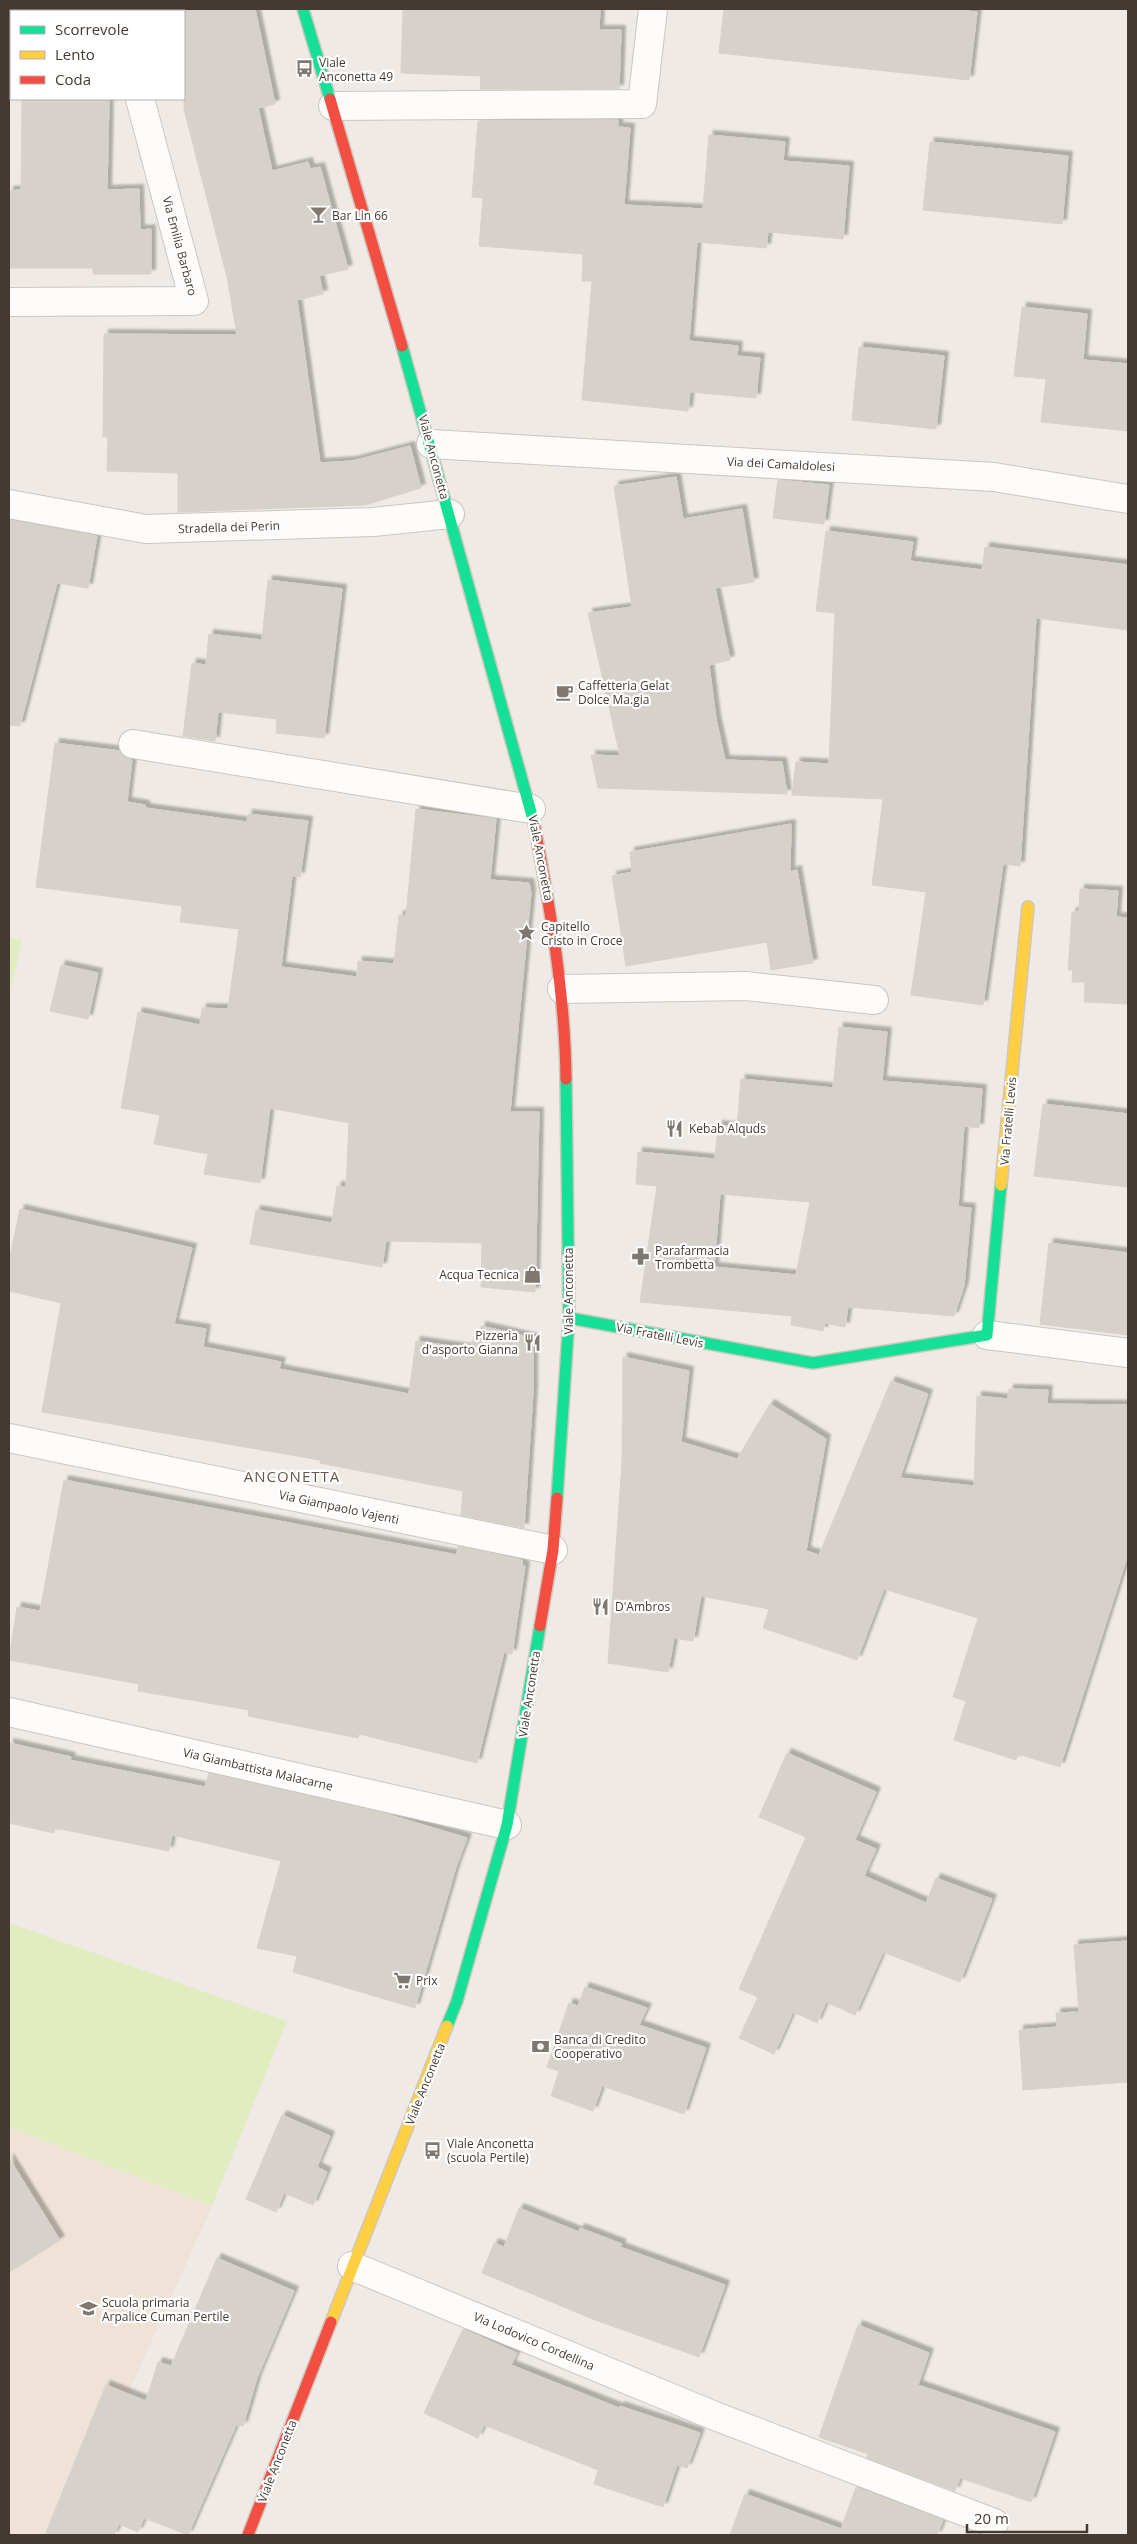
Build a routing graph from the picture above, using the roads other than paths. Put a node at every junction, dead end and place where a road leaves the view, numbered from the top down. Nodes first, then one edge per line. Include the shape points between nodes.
1 (304, 9) edge
2 (654, 9) edge
3 (140, 100) edge
4 (333, 106) junction
5 (9, 302) edge
6 (432, 444) junction
7 (1128, 499) edge
8 (9, 504) edge
9 (450, 514) junction
10 (133, 744) dead end
11 (531, 809) junction
12 (1028, 907) dead end
13 (562, 989) junction
14 (874, 1000) dead end
15 (569, 1318) junction
16 (987, 1335) junction
17 (1128, 1353) edge
18 (9, 1438) edge
19 (553, 1550) junction
20 (9, 1712) edge
21 (507, 1825) junction
22 (352, 2266) junction
23 (994, 2523) dead end
24 (248, 2535) edge

1 - 4 main road, Viale Anconetta
2 - 4 street via 642,104
3 - 5 street, Via Emilia Barbaro via 194,301
4 - 6 main road, Viale Anconetta
6 - 7 street, Via dei Camaldolesi via 994,477
6 - 9 main road, Viale Anconetta
8 - 9 street, Stradella dei Perin via 146,529 373,522
9 - 11 main road, Viale Anconetta
10 - 11 street, Viale Anconetta
11 - 13 main road, Viale Anconetta
12 - 16 main road, Via Fratelli Levis
13 - 14 street via 746,986
13 - 15 main road, Viale Anconetta
15 - 16 main road, Via Fratelli Levis via 812,1363
15 - 19 main road, Viale Anconetta
16 - 17 street, Via Fratelli Levis
18 - 19 street, Via Giampaolo Vajenti
19 - 21 main road, Viale Anconetta
20 - 21 street, Via Giambattista Malacarne
21 - 22 main road, Viale Anconetta via 457,2001
22 - 23 street, Via Lodovico Cordellina via 715,2416
22 - 24 main road, Viale Anconetta

